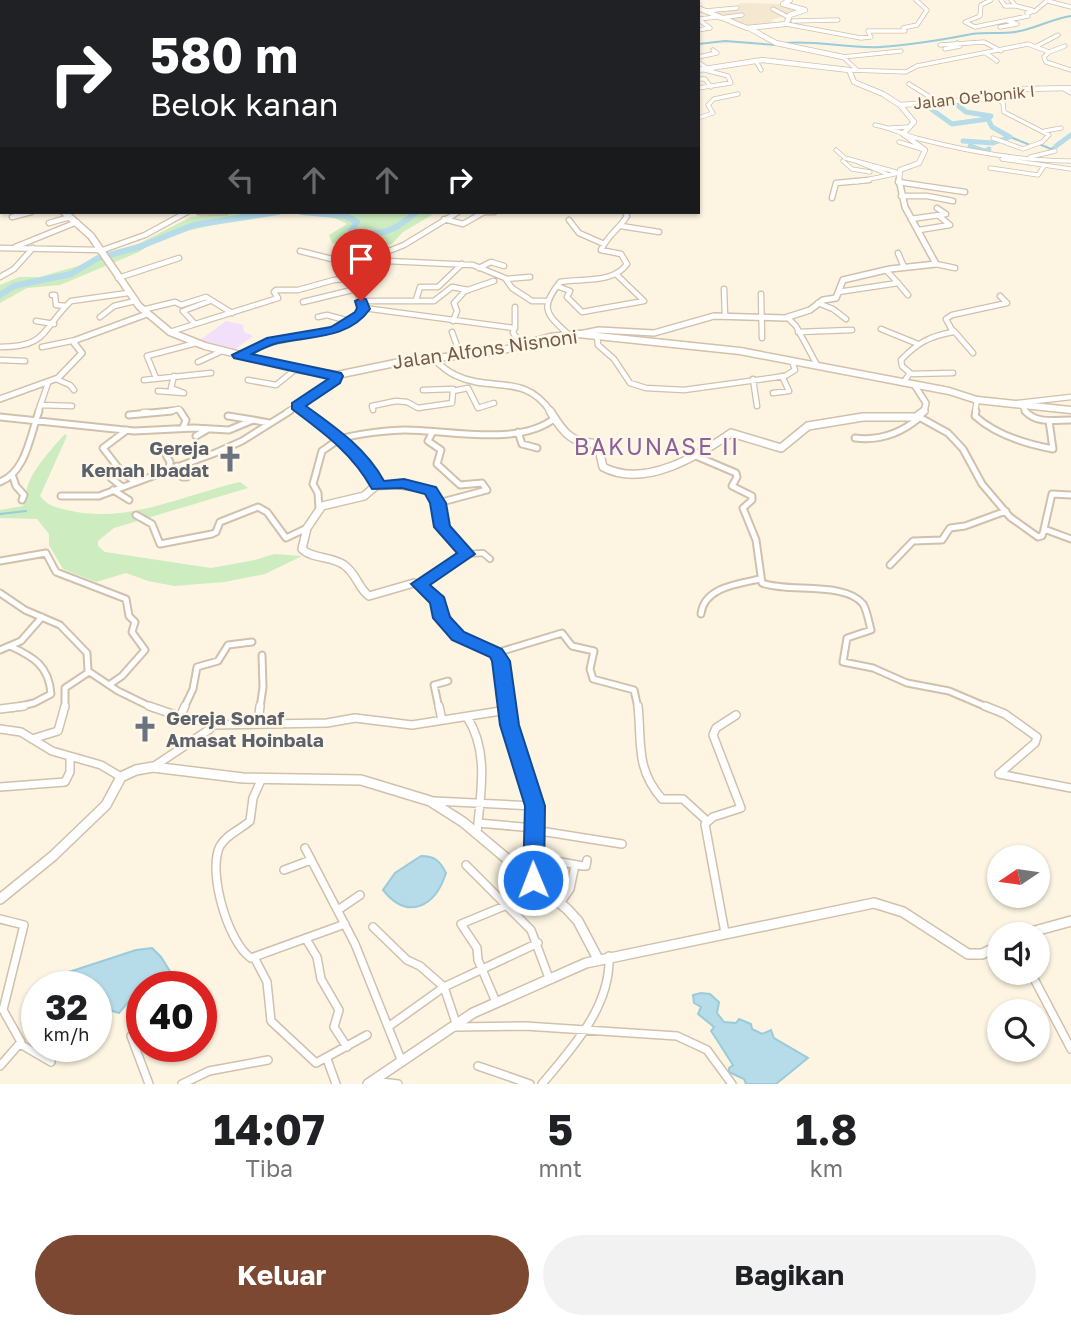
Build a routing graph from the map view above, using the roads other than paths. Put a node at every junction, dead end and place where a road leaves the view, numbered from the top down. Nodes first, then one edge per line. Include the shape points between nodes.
1 (790, 0) edge
2 (916, 0) edge
3 (991, 0) edge
4 (1001, 0) edge
5 (1011, 0) edge
6 (1048, 1) edge
7 (1070, 5) edge
8 (1005, 6) junction
9 (1017, 6) junction
10 (737, 8) dead end
11 (999, 8) dead end
12 (700, 9) edge
13 (774, 9) dead end
14 (1035, 11) junction
15 (706, 12) junction
16 (742, 15) dead end
17 (700, 16) edge
18 (700, 18) edge
19 (719, 18) junction
20 (700, 20) edge
21 (838, 20) dead end
22 (1008, 20) junction
23 (787, 21) junction
24 (1000, 27) dead end
25 (700, 28) edge
26 (747, 28) junction
27 (1058, 35) dead end
28 (957, 43) junction
29 (940, 45) dead end
30 (1037, 46) junction
31 (1065, 46) dead end
32 (945, 49) dead end
33 (713, 50) dead end
34 (901, 51) dead end
35 (1001, 51) junction
36 (1049, 52) junction
37 (986, 53) junction
38 (700, 57) edge
39 (843, 57) junction
40 (1066, 60) dead end
41 (756, 61) junction
42 (998, 61) dead end
43 (720, 65) junction
44 (1065, 68) junction
45 (701, 69) edge
46 (760, 70) dead end
47 (849, 70) junction
48 (856, 70) junction
49 (1071, 70) edge
50 (720, 76) junction
51 (700, 79) edge
52 (909, 84) dead end
53 (710, 87) junction
54 (700, 88) edge
55 (1071, 91) edge
56 (738, 94) dead end
57 (996, 98) junction
58 (933, 102) junction
59 (900, 105) junction
60 (700, 117) edge
61 (875, 125) dead end
62 (909, 127) junction
63 (887, 128) junction
64 (1060, 128) dead end
65 (1045, 131) junction
66 (903, 134) junction
67 (993, 138) dead end
68 (899, 142) dead end
69 (836, 150) dead end
70 (925, 150) junction
71 (1055, 151) dead end
72 (1002, 159) dead end
73 (1023, 159) junction
74 (1071, 161) edge
75 (1044, 166) junction
76 (990, 168) dead end
77 (1071, 169) edge
78 (880, 172) junction
79 (897, 173) junction
80 (1019, 173) junction
81 (887, 174) junction
82 (932, 181) dead end
83 (898, 182) junction
84 (928, 187) junction
85 (965, 192) dead end
86 (901, 195) junction
87 (832, 198) dead end
88 (953, 201) dead end
89 (937, 208) dead end
90 (23, 214) edge
91 (67, 214) edge
92 (184, 214) edge
93 (454, 214) edge
94 (480, 214) edge
95 (626, 215) edge
96 (939, 216) junction
97 (12, 217) dead end
98 (71, 217) junction
99 (444, 219) junction
100 (911, 219) junction
101 (569, 220) dead end
102 (78, 222) junction
103 (49, 223) dead end
104 (621, 226) junction
105 (919, 230) junction
106 (659, 232) dead end
107 (604, 244) junction
108 (0, 248) edge
109 (12, 248) junction
110 (33, 248) junction
111 (300, 251) dead end
112 (102, 253) junction
113 (898, 253) dead end
114 (179, 258) dead end
115 (363, 261) junction
116 (461, 264) junction
117 (936, 264) junction
118 (504, 266) dead end
119 (904, 267) junction
120 (479, 268) junction
121 (954, 268) dead end
122 (886, 270) junction
123 (617, 275) junction
124 (0, 277) edge
125 (530, 277) dead end
126 (118, 278) junction
127 (356, 278) junction
128 (506, 279) junction
129 (494, 281) dead end
130 (898, 283) junction
131 (557, 286) junction
132 (356, 289) junction
133 (724, 289) dead end
134 (468, 290) junction
135 (838, 292) junction
136 (128, 293) junction
137 (761, 294) dead end
138 (51, 295) dead end
139 (908, 295) dead end
140 (1000, 296) dead end
141 (416, 300) junction
142 (135, 301) junction
143 (210, 301) junction
144 (361, 301) junction
145 (547, 301) junction
146 (303, 302) dead end
147 (818, 303) junction
148 (65, 306) junction
149 (515, 307) dead end
150 (364, 309) junction
151 (145, 312) junction
152 (232, 313) junction
153 (725, 316) junction
154 (100, 317) dead end
155 (318, 317) dead end
156 (788, 318) junction
157 (761, 319) junction
158 (846, 319) dead end
159 (36, 321) dead end
160 (349, 321) junction
161 (453, 321) junction
162 (54, 324) junction
163 (195, 324) junction
164 (514, 328) junction
165 (852, 330) dead end
166 (881, 330) dead end
167 (954, 331) junction
168 (170, 332) junction
169 (452, 332) dead end
170 (798, 332) junction
171 (568, 334) junction
172 (578, 334) junction
173 (597, 336) junction
174 (762, 338) dead end
175 (2, 340) dead end
176 (76, 340) junction
177 (196, 343) junction
178 (918, 344) junction
179 (523, 345) junction
180 (0, 347) edge
181 (42, 347) dead end
182 (222, 351) junction
183 (973, 353) dead end
184 (460, 354) junction
185 (239, 355) junction
186 (433, 358) junction
187 (0, 360) edge
188 (25, 360) dead end
189 (792, 361) junction
190 (198, 362) dead end
191 (817, 365) junction
192 (296, 369) junction
193 (211, 373) dead end
194 (953, 373) dead end
195 (910, 374) junction
196 (335, 375) junction
197 (174, 376) junction
198 (782, 376) junction
199 (156, 378) junction
200 (56, 379) junction
201 (464, 379) junction
202 (753, 379) junction
203 (144, 380) dead end
204 (248, 380) dead end
205 (48, 383) junction
206 (903, 383) junction
207 (915, 386) junction
208 (468, 388) junction
209 (456, 389) junction
210 (74, 390) dead end
211 (433, 390) dead end
212 (158, 391) dead end
213 (773, 393) dead end
214 (1071, 397) edge
215 (0, 399) edge
216 (977, 400) junction
217 (494, 403) dead end
218 (1012, 404) junction
219 (40, 405) junction
220 (1022, 405) junction
221 (72, 406) dead end
222 (297, 406) junction
223 (757, 406) dead end
224 (1071, 410) edge
225 (373, 411) dead end
226 (130, 415) dead end
227 (228, 416) dead end
228 (920, 416) junction
229 (0, 417) edge
230 (555, 418) junction
231 (34, 420) junction
232 (1071, 420) edge
233 (253, 421) junction
234 (1049, 421) junction
235 (268, 423) junction
236 (183, 428) junction
237 (209, 429) junction
238 (127, 430) junction
239 (153, 430) junction
240 (518, 432) junction
241 (432, 433) junction
242 (196, 436) dead end
243 (153, 437) dead end
244 (855, 438) dead end
245 (341, 439) junction
246 (537, 448) dead end
247 (166, 455) dead end
248 (696, 456) junction
249 (177, 466) junction
250 (169, 469) junction
251 (120, 470) junction
252 (13, 477) junction
253 (187, 477) dead end
254 (134, 481) junction
255 (0, 482) edge
256 (121, 486) junction
257 (377, 486) junction
258 (113, 490) junction
259 (1071, 495) edge
260 (61, 496) dead end
261 (22, 500) dead end
262 (129, 500) dead end
263 (438, 503) junction
264 (319, 509) junction
265 (1006, 511) junction
266 (136, 515) dead end
267 (307, 528) junction
268 (1044, 530) junction
269 (1071, 539) edge
270 (467, 554) junction
271 (490, 559) dead end
272 (0, 561) edge
273 (890, 565) dead end
274 (760, 579) junction
275 (419, 584) junction
276 (0, 593) edge
277 (701, 614) dead end
278 (42, 617) junction
279 (252, 642) dead end
280 (10, 646) junction
281 (0, 650) edge
282 (496, 653) junction
283 (262, 655) dead end
284 (89, 672) junction
285 (448, 681) dead end
286 (108, 685) junction
287 (0, 709) edge
288 (507, 710) junction
289 (736, 715) dead end
290 (180, 717) junction
291 (467, 717) junction
292 (442, 720) junction
293 (258, 723) junction
294 (211, 725) junction
295 (0, 729) edge
296 (32, 739) junction
297 (70, 757) junction
298 (153, 767) junction
299 (121, 777) junction
300 (262, 777) junction
301 (0, 787) edge
302 (1071, 788) edge
303 (430, 801) junction
304 (478, 803) junction
305 (535, 806) junction
306 (707, 821) junction
307 (478, 822) junction
308 (534, 829) junction
309 (477, 834) junction
310 (622, 844) dead end
311 (304, 848) dead end
312 (533, 858) junction
313 (311, 860) junction
314 (587, 860) dead end
315 (466, 865) dead end
316 (575, 865) junction
317 (284, 870) dead end
318 (536, 882) junction
319 (360, 895) dead end
320 (0, 899) edge
321 (560, 903) junction
322 (507, 905) junction
323 (338, 910) junction
324 (0, 919) edge
325 (1071, 921) edge
326 (345, 924) junction
327 (1050, 927) edge
328 (373, 928) dead end
329 (725, 933) junction
330 (306, 939) junction
331 (538, 943) junction
332 (987, 951) edge
333 (609, 956) junction
334 (254, 957) junction
335 (598, 959) junction
336 (482, 969) junction
337 (549, 978) junction
338 (1037, 985) edge
339 (444, 988) junction
340 (496, 1002) junction
341 (453, 1025) junction
342 (388, 1027) junction
343 (585, 1032) junction
344 (367, 1035) dead end
345 (20, 1044) joint
346 (347, 1047) junction
347 (1071, 1049) edge
348 (327, 1059) junction
349 (268, 1060) dead end
350 (141, 1062) edge
351 (402, 1062) junction
352 (0, 1066) edge
353 (478, 1066) dead end
354 (194, 1080) edge
355 (371, 1082) edge
356 (149, 1084) edge
357 (182, 1084) edge
358 (336, 1084) edge
359 (398, 1084) edge
360 (530, 1084) edge
361 (542, 1084) edge
362 (732, 1084) edge

1 - 23 street via 783,4 804,10
2 - 23 street via 927,10 917,25 905,31 868,31 871,37
3 - 22 street via 981,5 980,16 965,22 976,27
4 - 8 street
5 - 9 street
6 - 7 street
6 - 14 street
8 - 9 street
8 - 11 street
9 - 14 street
10 - 15 street
12 - 15 street
13 - 23 street
14 - 22 street
15 - 17 street
15 - 19 street
16 - 19 street
18 - 19 street
19 - 26 street
20 - 25 street via 709,29
21 - 23 street
22 - 24 street via 1017,24
23 - 26 street
26 - 39 street via 775,43
27 - 30 street
28 - 29 street
28 - 32 street via 960,46
28 - 35 street via 984,42
30 - 35 street
30 - 36 street
31 - 36 street
33 - 38 street via 717,53
34 - 39 street
35 - 37 street
36 - 44 street via 1044,61
37 - 42 street
37 - 48 street via 906,72
39 - 48 street
40 - 44 street
41 - 43 street
41 - 46 street
41 - 47 street
43 - 45 street
43 - 50 street
44 - 49 street
45 - 50 street
47 - 48 street
47 - 59 street, Jalan Oe'bonik I via 855,83
50 - 53 street via 729,77 730,84
51 - 53 street
52 - 58 street
53 - 54 street
55 - 57 street, Jalan Oe'bonik I via 1020,89
56 - 60 street via 713,99 708,105 713,113
57 - 58 street, Jalan Oe'bonik I
57 - 65 street via 1003,103 1004,112
58 - 59 street, Jalan Oe'bonik I
59 - 62 street via 913,119
61 - 63 street
62 - 63 street
62 - 66 street
63 - 66 street
64 - 65 street
65 - 67 street via 1049,135 1042,142 1023,149
66 - 70 street
66 - 73 street
68 - 70 street
69 - 79 street via 847,158
70 - 79 street via 919,163
71 - 73 street
72 - 73 street
73 - 74 street
73 - 75 street
73 - 80 street
75 - 77 street
75 - 80 street via 1039,174
76 - 80 street
78 - 78 street via 852,169 843,160 855,161
78 - 81 street
79 - 81 street
79 - 83 street
81 - 87 street via 836,183
82 - 84 street
83 - 84 street
83 - 86 street
84 - 85 street
86 - 88 street
86 - 100 street
89 - 96 street via 946,214
90 - 97 street
91 - 98 main road, Jalan Alfons Nisnoni
92 - 112 street
93 - 99 street
94 - 99 street via 464,223
95 - 104 street
96 - 100 street
96 - 105 street via 950,226
98 - 102 main road, Jalan Alfons Nisnoni
98 - 103 street
99 - 115 street via 404,245
100 - 105 street
101 - 107 street via 579,233
102 - 109 street
102 - 112 main road, Jalan Alfons Nisnoni
104 - 106 street
104 - 107 street
105 - 117 street
107 - 123 street via 601,251 620,253 627,264
108 - 109 street
109 - 110 street
110 - 112 street
110 - 124 street via 14,270
111 - 115 street
112 - 126 main road, Jalan Alfons Nisnoni
113 - 119 street
114 - 126 street
115 - 116 street
115 - 127 street
116 - 120 street
116 - 141 street via 438,287 421,286
117 - 119 street
117 - 121 street
118 - 120 street via 490,262
119 - 122 street
120 - 128 street
122 - 130 street
122 - 135 street via 842,281
123 - 131 street
123 - 131 street via 644,301 582,312 567,297 570,290
125 - 128 street
126 - 136 main road, Jalan Alfons Nisnoni
127 - 132 street
127 - 152 street via 276,290 278,298
128 - 145 street via 532,301
129 - 134 street
130 - 135 street
130 - 139 street
131 - 145 street
132 - 144 street
132 - 146 street
133 - 153 street
134 - 141 street via 453,286 434,301
134 - 161 street via 454,302
135 - 147 street via 836,298
136 - 142 main road, Jalan Alfons Nisnoni
136 - 148 street via 73,300
137 - 157 street
138 - 148 street via 55,295 56,305
140 - 167 street via 1007,303 946,318
141 - 144 street
142 - 151 main road, Jalan Alfons Nisnoni
142 - 154 street via 114,306
143 - 151 street via 206,297 181,305 174,302
143 - 152 street
143 - 163 street via 183,311
144 - 150 street
145 - 171 street via 552,321
147 - 156 street
147 - 158 street
148 - 162 street
149 - 164 street
150 - 160 street
150 - 161 street
151 - 168 main road, Jalan Alfons Nisnoni
151 - 176 street
152 - 163 street
153 - 157 street
153 - 172 street via 654,333 599,330
155 - 160 street
156 - 157 street
156 - 170 street
157 - 174 street
159 - 162 street
160 - 185 street via 331,331 272,341
161 - 164 street
162 - 180 street via 47,335 26,346
163 - 168 street
164 - 179 street
165 - 170 street
166 - 178 street
167 - 178 street via 927,336
167 - 183 street
168 - 177 main road, Jalan Alfons Nisnoni
169 - 184 street
170 - 191 street
171 - 172 main road, Jalan Alfons Nisnoni
171 - 179 main road, Jalan Alfons Nisnoni
172 - 173 main road, Jalan Alfons Nisnoni
173 - 189 main road, Jalan Alfons Nisnoni via 734,350
173 - 202 street via 598,345 630,383 641,387 683,390
175 - 180 street
176 - 181 street
176 - 200 street via 81,354
177 - 182 main road, Jalan Alfons Nisnoni
177 - 199 street via 147,356
178 - 195 street via 901,360
179 - 184 main road, Jalan Alfons Nisnoni
182 - 185 main road, Jalan Alfons Nisnoni
182 - 190 street
184 - 186 main road, Jalan Alfons Nisnoni
185 - 192 main road, Jalan Alfons Nisnoni
186 - 196 main road, Jalan Alfons Nisnoni
186 - 201 street
187 - 188 street
189 - 191 main road, Jalan Alfons Nisnoni
189 - 198 street via 794,370
191 - 206 main road, Jalan Alfons Nisnoni
192 - 196 main road, Jalan Alfons Nisnoni
192 - 204 street via 276,385
193 - 197 street
194 - 195 street
195 - 206 street
196 - 222 street via 335,380
197 - 199 street
197 - 212 street via 170,388 184,393
198 - 202 street
198 - 213 street via 789,391
199 - 203 street
200 - 205 street
200 - 210 street
201 - 208 street
201 - 230 street via 528,389 547,403
202 - 223 street
205 - 215 street
205 - 219 street
206 - 207 main road, Jalan Alfons Nisnoni
207 - 216 main road, Jalan Alfons Nisnoni
207 - 228 street via 926,403
208 - 209 street
208 - 217 street via 478,408
209 - 211 street
209 - 225 street via 450,406 420,408 407,400 372,406
214 - 218 street
216 - 218 main road, Jalan Alfons Nisnoni
216 - 234 street via 975,416 984,424 1052,449
218 - 220 main road, Jalan Alfons Nisnoni
219 - 221 street
219 - 231 street
220 - 224 main road, Jalan Alfons Nisnoni
220 - 234 street via 1031,417
222 - 235 street
222 - 245 street
226 - 236 street via 179,409 186,420
227 - 233 street
228 - 244 street via 880,438
228 - 248 street via 856,418 808,426 781,448 730,433
228 - 265 street via 963,449 982,484
229 - 231 street
230 - 240 street via 545,426
230 - 248 street via 574,440 592,443 611,472 663,469
231 - 238 street
231 - 252 street
232 - 234 street
233 - 235 street
233 - 237 street via 232,430
235 - 249 street via 235,445
236 - 237 street
236 - 239 street
237 - 242 street
238 - 239 street
238 - 251 street via 103,448
239 - 243 street
240 - 241 street
240 - 246 street via 522,444
241 - 245 street via 407,429
241 - 263 street via 428,441 441,450 437,464 442,471 460,485 482,483 487,490
245 - 257 street via 360,458
245 - 264 street via 322,451 313,484
247 - 250 street
248 - 274 street via 736,473 732,486 752,496 743,508 756,540
249 - 250 street
249 - 253 street via 182,477
250 - 254 street
251 - 254 street
251 - 256 street via 110,478
252 - 255 street
252 - 261 street via 24,495
254 - 256 street
256 - 258 street
257 - 263 street via 404,483 430,490
257 - 264 street via 366,495
258 - 260 street via 93,497
258 - 262 street
259 - 268 street via 1052,494
263 - 270 street via 442,527
264 - 267 street
265 - 268 street via 1036,536 1042,536
265 - 273 street via 950,528 942,540 913,541
266 - 267 street via 152,524 160,544 212,534 220,522 258,507 286,537
267 - 275 street via 304,551 341,562 365,595
268 - 269 street
270 - 271 street via 483,553
270 - 275 street
272 - 286 street via 44,552 50,555 56,572 126,599 135,622 132,632 145,650
274 - 277 street via 706,598
274 - 302 street via 775,588 852,596 863,604 871,631 847,638 843,663 873,667 907,683 944,689 1005,714 1038,739 999,774
275 - 282 street via 438,601 441,616 460,638
276 - 278 street
278 - 280 street via 23,639
278 - 284 street via 60,625 86,651
279 - 290 street via 228,645 218,661 197,667
280 - 281 street
280 - 287 street via 35,655 51,694
282 - 288 street via 503,669
282 - 306 street via 562,633 572,646 594,650 593,678 634,690 641,723 639,761 649,784 662,799 683,799
283 - 293 street
284 - 286 street
284 - 296 street via 65,688 66,704 58,731
285 - 292 street via 434,685
286 - 290 street
288 - 291 street
288 - 305 street
289 - 306 street via 712,733 741,808
290 - 294 street
291 - 292 street
291 - 304 street via 482,750
292 - 293 street via 407,725 355,718 327,723
293 - 294 street
294 - 298 street via 197,740
295 - 296 street
296 - 297 street
297 - 299 street via 101,765
297 - 301 street via 65,782
298 - 299 street
298 - 300 street
299 - 320 street via 106,804
300 - 303 street via 361,780
300 - 334 street via 250,821 228,835 214,863 232,931 247,956
303 - 304 street
303 - 309 street
304 - 305 street
304 - 307 street
305 - 308 street
306 - 329 street via 706,839
307 - 308 street
307 - 309 street
308 - 310 street
308 - 312 street
309 - 318 street
311 - 313 street
312 - 316 street
312 - 318 street
313 - 317 street
313 - 323 street
314 - 316 street via 584,866
315 - 322 street
316 - 321 street via 570,889
318 - 321 street
318 - 322 street
319 - 323 street
321 - 335 street via 573,915
322 - 331 street
322 - 336 street via 461,924 477,948
323 - 326 street
324 - 345 street via 24,925 3,1010
325 - 327 street
326 - 330 street
326 - 342 street
328 - 339 street
329 - 332 street via 881,903 906,913 965,953
329 - 333 street
330 - 334 street
330 - 346 street via 339,1010 334,1027
331 - 336 street
331 - 337 street
333 - 335 street
333 - 343 street via 604,991
334 - 348 street via 269,989 271,1021 316,1063
335 - 337 street
336 - 339 street
336 - 340 street
337 - 340 street
338 - 347 street
339 - 341 street
339 - 342 street
340 - 341 street
341 - 343 street
341 - 351 street
342 - 351 street
343 - 361 street
343 - 362 street via 677,1036 707,1050
344 - 346 street
345 - 352 street
346 - 348 street
348 - 358 street
349 - 354 street via 209,1071
350 - 356 street
351 - 355 street
353 - 360 street
354 - 357 street
355 - 359 street

